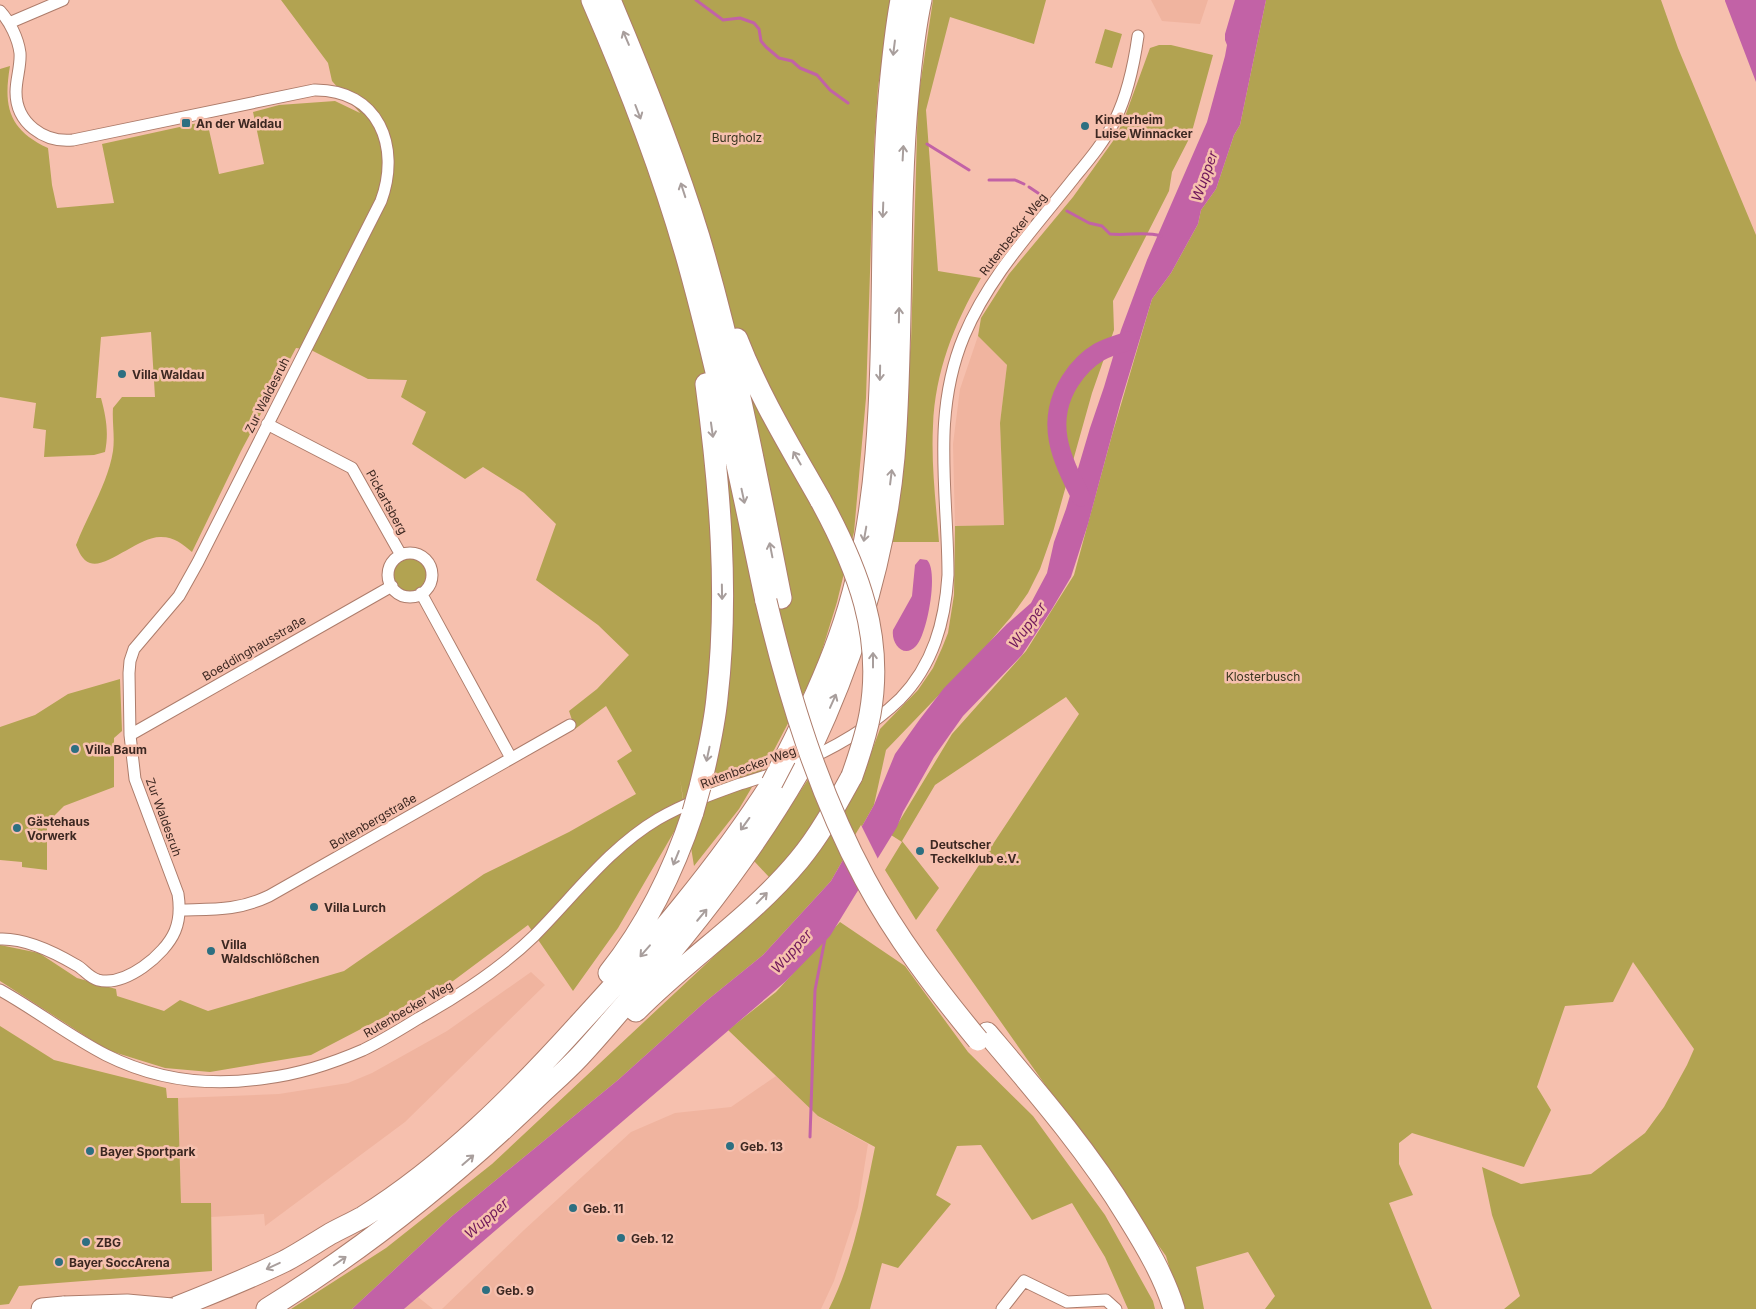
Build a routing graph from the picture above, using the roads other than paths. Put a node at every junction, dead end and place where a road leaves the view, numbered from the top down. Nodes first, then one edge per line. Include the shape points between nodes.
1 (63, 0) edge
2 (592, 0) edge
3 (610, 0) edge
4 (901, 0) edge
5 (921, 0) edge
6 (0, 12) edge
7 (9, 23) junction
8 (1138, 36) dead end
9 (698, 237) junction
10 (688, 261) junction
11 (268, 424) junction
12 (401, 555) junction
13 (392, 586) junction
14 (422, 593) junction
15 (774, 599) junction
16 (570, 726) dead end
17 (130, 735) junction
18 (511, 758) junction
19 (792, 766) junction
20 (180, 910) junction
21 (0, 939) edge
22 (0, 990) edge
23 (982, 1036) junction
24 (578, 1058) junction
25 (331, 1234) junction
26 (42, 1309) edge
27 (172, 1309) edge
28 (267, 1309) edge
29 (1002, 1309) edge
30 (1116, 1309) edge
31 (1160, 1309) edge
32 (1174, 1309) edge

1 - 7 street
2 -> 10 highway via 651,146
9 -> 3 highway via 668,144
4 -> 19 highway via 887,129 879,412 869,508 851,596
19 -> 5 highway via 812,746 838,689 861,623 889,501 898,399 904,140 912,52
6 - 7 street, Zur Waldesruh
7 - 11 street, Zur Waldesruh via 20,52 16,90 19,110 29,126 53,140 73,140 314,90 347,96 365,107 376,119 388,147 389,161 381,201
8 - 22 street, Rutenbecker Weg via 1122,104 1108,133 1002,268 986,292 955,359 943,426 948,566 942,624 935,646 912,685 881,715 837,744 788,768 712,794 656,820 601,865 509,959 464,993 364,1049 334,1061 268,1078 242,1081 188,1081 162,1076 103,1053
15 -> 9 highway via 752,457 722,320
24 -> 9 highway, bridge via 599,1048 640,1007 727,932 804,853 827,822 852,776 870,714 873,652 863,596 842,542 749,370 715,262
10 -> 15 highway
10 -> 25 highway, bridge via 688,297 713,437 722,554 722,639 713,729 693,812 674,864 620,960 543,1052 452,1142
11 - 12 street, Pickartsberg via 352,468
11 - 17 street, Zur Waldesruh via 184,588 131,654
12 - 13 street, Pickartsberg via 389,569
12 - 14 street, Pickartsberg via 415,553 427,560 431,567 431,582
13 - 14 street via 402,595
13 - 17 street, Boeddinghausstraße
14 - 18 street
15 - 23 highway, bridge via 804,738 854,859 902,941 930,980
16 - 18 street, Boltenbergstraße
17 - 20 street, Zur Waldesruh via 136,782 178,894
18 - 20 street, Boltenbergstraße via 252,904 235,908
24 -> 19 highway via 708,907 761,834
19 -> 25 highway, bridge via 772,783 720,858 645,951 560,1046 496,1111 418,1178
20 - 21 street, Zur Waldesruh via 172,937 158,955 141,969 110,980 88,976 78,966 49,950
23 - 31 highway via 1099,1192 1129,1240
23 - 32 highway via 1073,1136 1109,1186 1155,1262
28 -> 24 highway via 346,1257 431,1192
25 -> 27 highway via 287,1260
26 - 27 highway, bridge via 127,1306
29 - 30 street via 1024,1281 1067,1302 1106,1300

